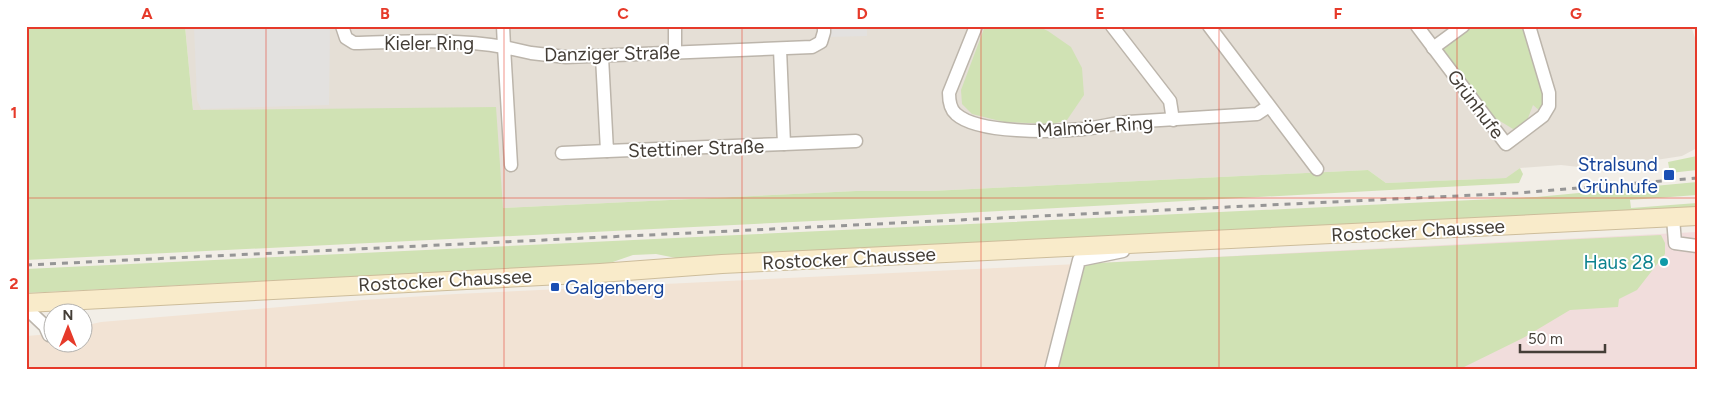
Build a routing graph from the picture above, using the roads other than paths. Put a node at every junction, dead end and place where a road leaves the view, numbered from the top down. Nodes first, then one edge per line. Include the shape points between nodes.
1 (342, 26) edge
2 (502, 26) edge
3 (674, 26) edge
4 (824, 26) edge
5 (976, 26) edge
6 (1112, 26) edge
7 (1209, 26) edge
8 (1417, 26) edge
9 (1463, 26) edge
10 (1529, 26) edge
11 (504, 47) junction
12 (1433, 48) junction
13 (780, 49) junction
14 (675, 53) junction
15 (602, 56) junction
16 (1269, 106) junction
17 (1173, 120) junction
18 (856, 141) dead end
19 (784, 144) junction
20 (606, 151) junction
21 (562, 153) dead end
22 (511, 165) dead end
23 (1317, 169) dead end
24 (1697, 216) edge
25 (1673, 218) junction
26 (1163, 243) junction
27 (1697, 246) edge
28 (26, 303) edge
29 (42, 304) edge
30 (92, 305) edge
31 (26, 308) edge
32 (42, 323) edge
33 (1051, 370) edge

1 - 11 street, Kieler Ring via 346,38 354,43 455,42
2 - 11 street
3 - 14 street
4 - 13 street, Danziger Straße via 821,42 812,47
5 - 17 street, Malmöer Ring via 949,94 956,114 972,122 1000,128 1056,131
6 - 17 street via 1170,101
7 - 16 street
8 - 12 street, Grünhufe
9 - 12 street
10 - 12 street, Grünhufe via 1549,93 1549,106 1543,116 1506,144
11 - 15 street, Danziger Straße via 548,56
11 - 22 street
13 - 14 street, Danziger Straße
13 - 19 street, Stettiner Straße
14 - 15 street, Danziger Straße
15 - 20 street, Stettiner Straße
16 - 17 street, Malmöer Ring via 1257,114
16 - 23 street
18 - 19 street
19 - 20 street, Stettiner Straße
20 - 21 street
24 - 25 main road, Rostocker Chaussee
25 - 26 main road, Rostocker Chaussee
25 - 27 street via 1675,243
26 - 30 main road, Rostocker Chaussee via 362,284
26 - 33 street, Rostocker Chaussee via 1079,260
28 - 29 main road, Rostocker Chaussee
31 - 32 street

